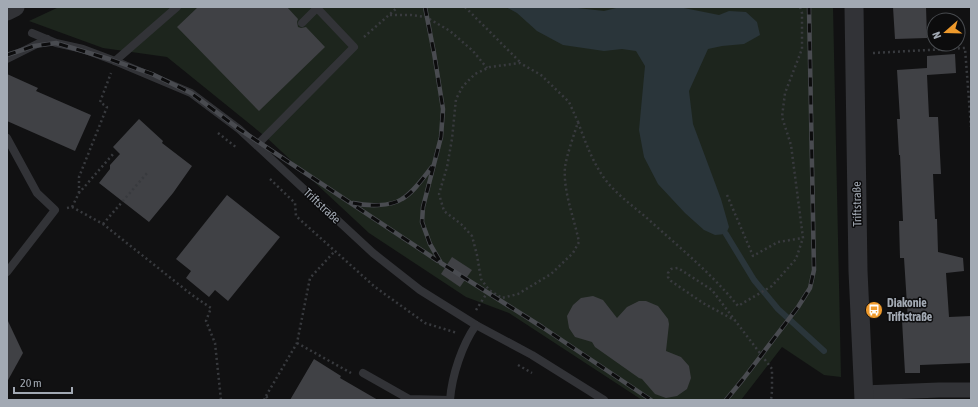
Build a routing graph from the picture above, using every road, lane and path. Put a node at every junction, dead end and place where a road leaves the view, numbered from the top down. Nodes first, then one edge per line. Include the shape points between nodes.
1 (15, 7) edge
2 (176, 7) edge
3 (398, 7) edge
4 (465, 7) edge
5 (800, 7) edge
6 (854, 7) edge
7 (7, 11) edge
8 (390, 15) junction
9 (302, 23) dead end
10 (32, 33) dead end
11 (47, 39) junction
12 (354, 47) junction
13 (854, 54) junction
14 (7, 59) edge
15 (115, 61) junction
16 (520, 63) junction
17 (487, 68) junction
18 (110, 74) junction
19 (117, 77) dead end
20 (578, 122) junction
21 (971, 127) edge
22 (216, 131) dead end
23 (7, 138) edge
24 (257, 145) junction
25 (239, 150) dead end
26 (114, 153) dead end
27 (148, 172) dead end
28 (267, 176) dead end
29 (78, 193) junction
30 (727, 195) dead end
31 (72, 207) junction
32 (55, 210) junction
33 (103, 224) junction
34 (804, 238) junction
35 (334, 252) junction
36 (7, 272) edge
37 (490, 290) junction
38 (472, 322) junction
39 (736, 322) junction
40 (468, 336) junction
41 (297, 343) junction
42 (516, 364) dead end
43 (363, 373) joint
44 (536, 376) dead end
45 (971, 390) edge
46 (266, 396) junction
47 (864, 396) edge
48 (222, 400) edge
49 (264, 400) edge
50 (269, 400) edge
51 (450, 400) edge
52 (604, 400) edge
53 (771, 400) edge

1 - 7 street
2 - 15 lane
3 - 8 path
4 - 16 path
5 - 34 path via 802,49 784,93 782,117 791,145
6 - 13 street, Triftstraße
8 - 12 path
8 - 17 path via 426,17 450,31 473,51
9 - 12 lane via 317,8
10 - 11 lane, Triftstraße
11 - 14 lane
11 - 15 lane, Triftstraße
12 - 24 lane
13 - 21 path via 966,48
13 - 47 street, Triftstraße via 858,271
15 - 18 path
15 - 24 lane, Triftstraße via 191,93
16 - 17 path
16 - 20 path via 541,75 569,102
17 - 37 path via 475,74 463,86 456,99 447,167 439,194 444,211 472,236 478,254 481,279
18 - 19 path
18 - 29 path via 100,102 107,107 79,177
20 - 34 path via 589,152 603,176 618,194 684,251 738,306 772,286 796,259
20 - 37 path via 565,166 566,194 579,242 573,253 551,274 518,294 502,298
22 - 25 path
23 - 32 lane via 37,193
24 - 38 lane, Triftstraße via 373,253 420,290
26 - 29 path
27 - 33 path
28 - 35 path via 295,203 296,216
29 - 31 path
30 - 34 path via 753,256 778,242
31 - 32 path
31 - 33 path
32 - 36 lane
33 - 48 path via 211,308 206,321 215,343
35 - 40 path via 374,288 425,323
35 - 41 path via 310,278
37 - 38 path
38 - 40 lane
38 - 52 lane, Triftstraße via 532,355
39 - 39 path via 712,290 678,268 671,268 668,273 671,281
39 - 53 path via 772,369
40 - 51 lane via 452,383
41 - 43 path via 351,373
41 - 46 path
42 - 44 path
43 - 51 lane via 409,399
45 - 47 street via 917,390
46 - 49 path
46 - 50 path

